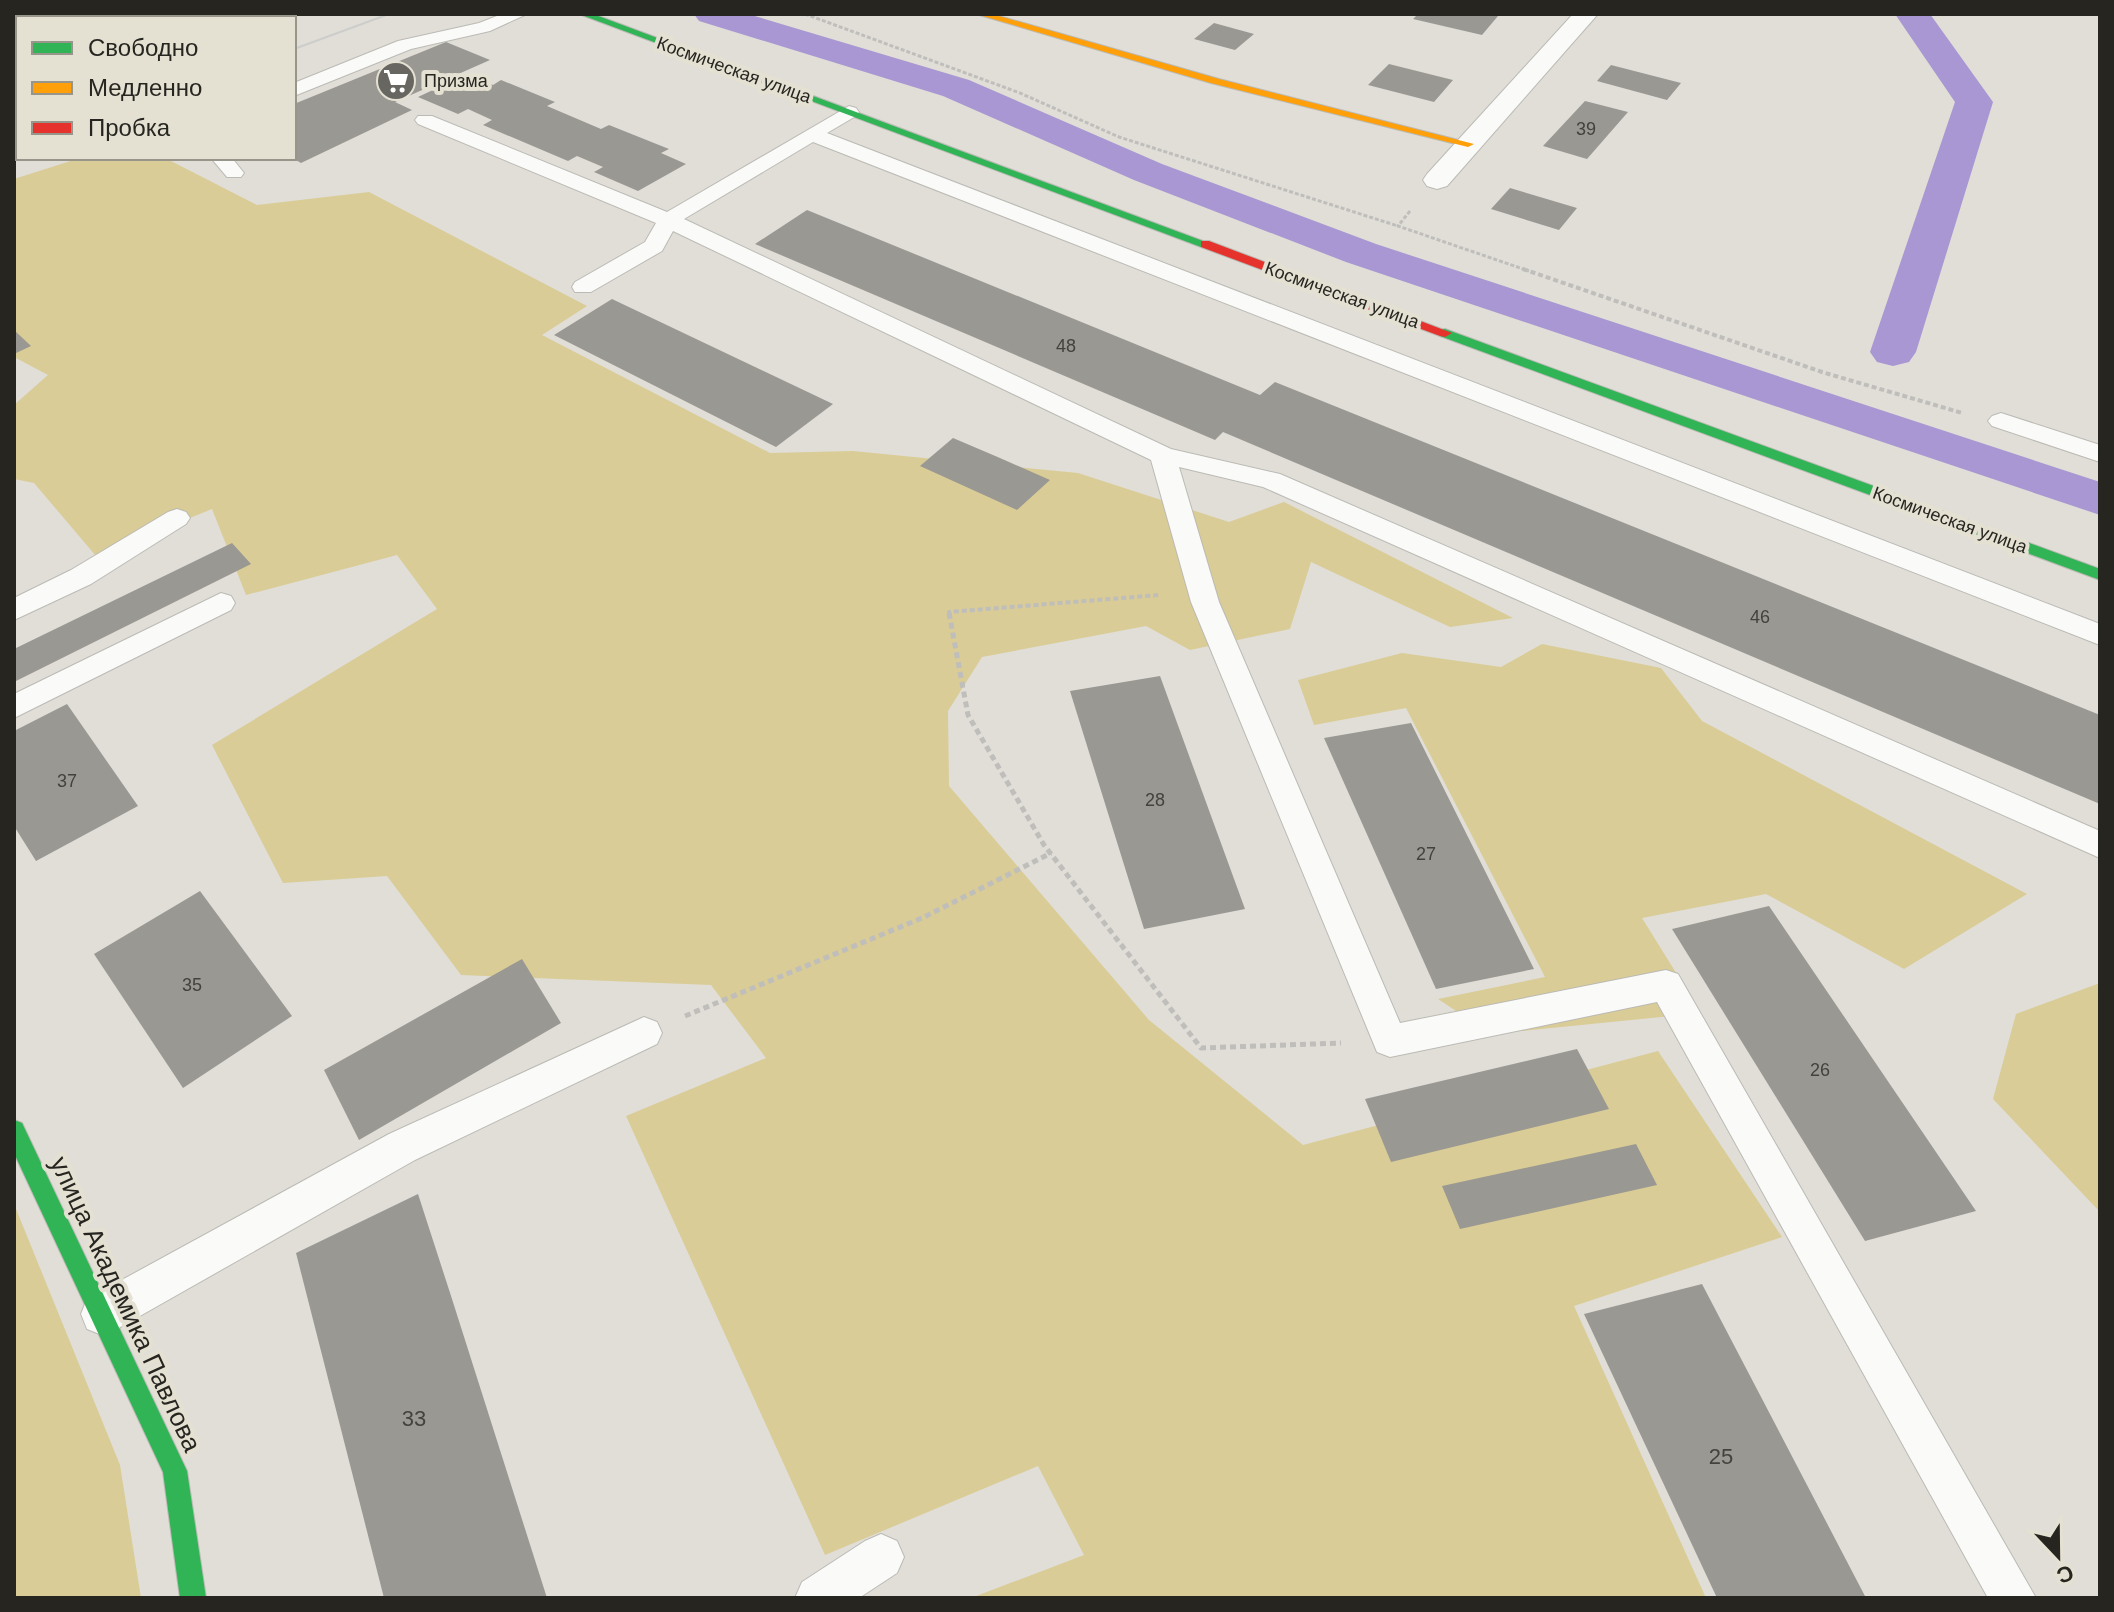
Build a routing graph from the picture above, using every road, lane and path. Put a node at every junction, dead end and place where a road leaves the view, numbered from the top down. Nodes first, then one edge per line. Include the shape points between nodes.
1 (518, 14) edge
2 (584, 14) edge
3 (805, 14) edge
4 (981, 14) edge
5 (1586, 14) edge
6 (296, 89) edge
7 (849, 112) junction
8 (425, 120) dead end
9 (813, 135) junction
10 (1468, 144) junction
11 (1437, 180) joint
12 (668, 220) junction
13 (1398, 226) junction
14 (583, 287) dead end
15 (2001, 421) joint
16 (2100, 454) edge
17 (1163, 455) junction
18 (177, 518) dead end
19 (2100, 575) edge
20 (1202, 592) junction
21 (221, 603) dead end
22 (14, 610) edge
23 (2100, 635) edge
24 (14, 707) edge
25 (2100, 845) edge
26 (1051, 853) junction
27 (644, 1033) joint
28 (1390, 1041) junction
29 (14, 1130) edge
30 (102, 1314) junction
31 (881, 1557) dead end
32 (193, 1598) edge
33 (818, 1598) edge
34 (2013, 1598) edge

1 - 6 lane via 405,45
2 - 7 street, Космическая улица
3 - 13 path via 1020,93 1119,137
4 - 10 street via 1215,81
5 - 10 street
7 - 9 lane
7 - 19 street, Космическая улица
8 - 12 lane
9 - 12 lane
9 - 23 lane
10 - 11 street
11 - 13 path
12 - 14 lane via 654,246
12 - 17 lane
13 - 15 path via 1822,372
15 - 16 lane
17 - 20 lane
17 - 25 lane via 1271,480
18 - 22 lane via 81,577
20 - 26 path via 949,612 968,715
20 - 28 lane
21 - 24 lane
26 - 27 path via 922,918
26 - 28 path via 1201,1048
27 - 30 lane via 402,1147
28 - 34 lane via 1666,985
29 - 30 street, улица Академика Павлова
30 - 32 street, улица Академика Павлова via 175,1471
31 - 33 lane

